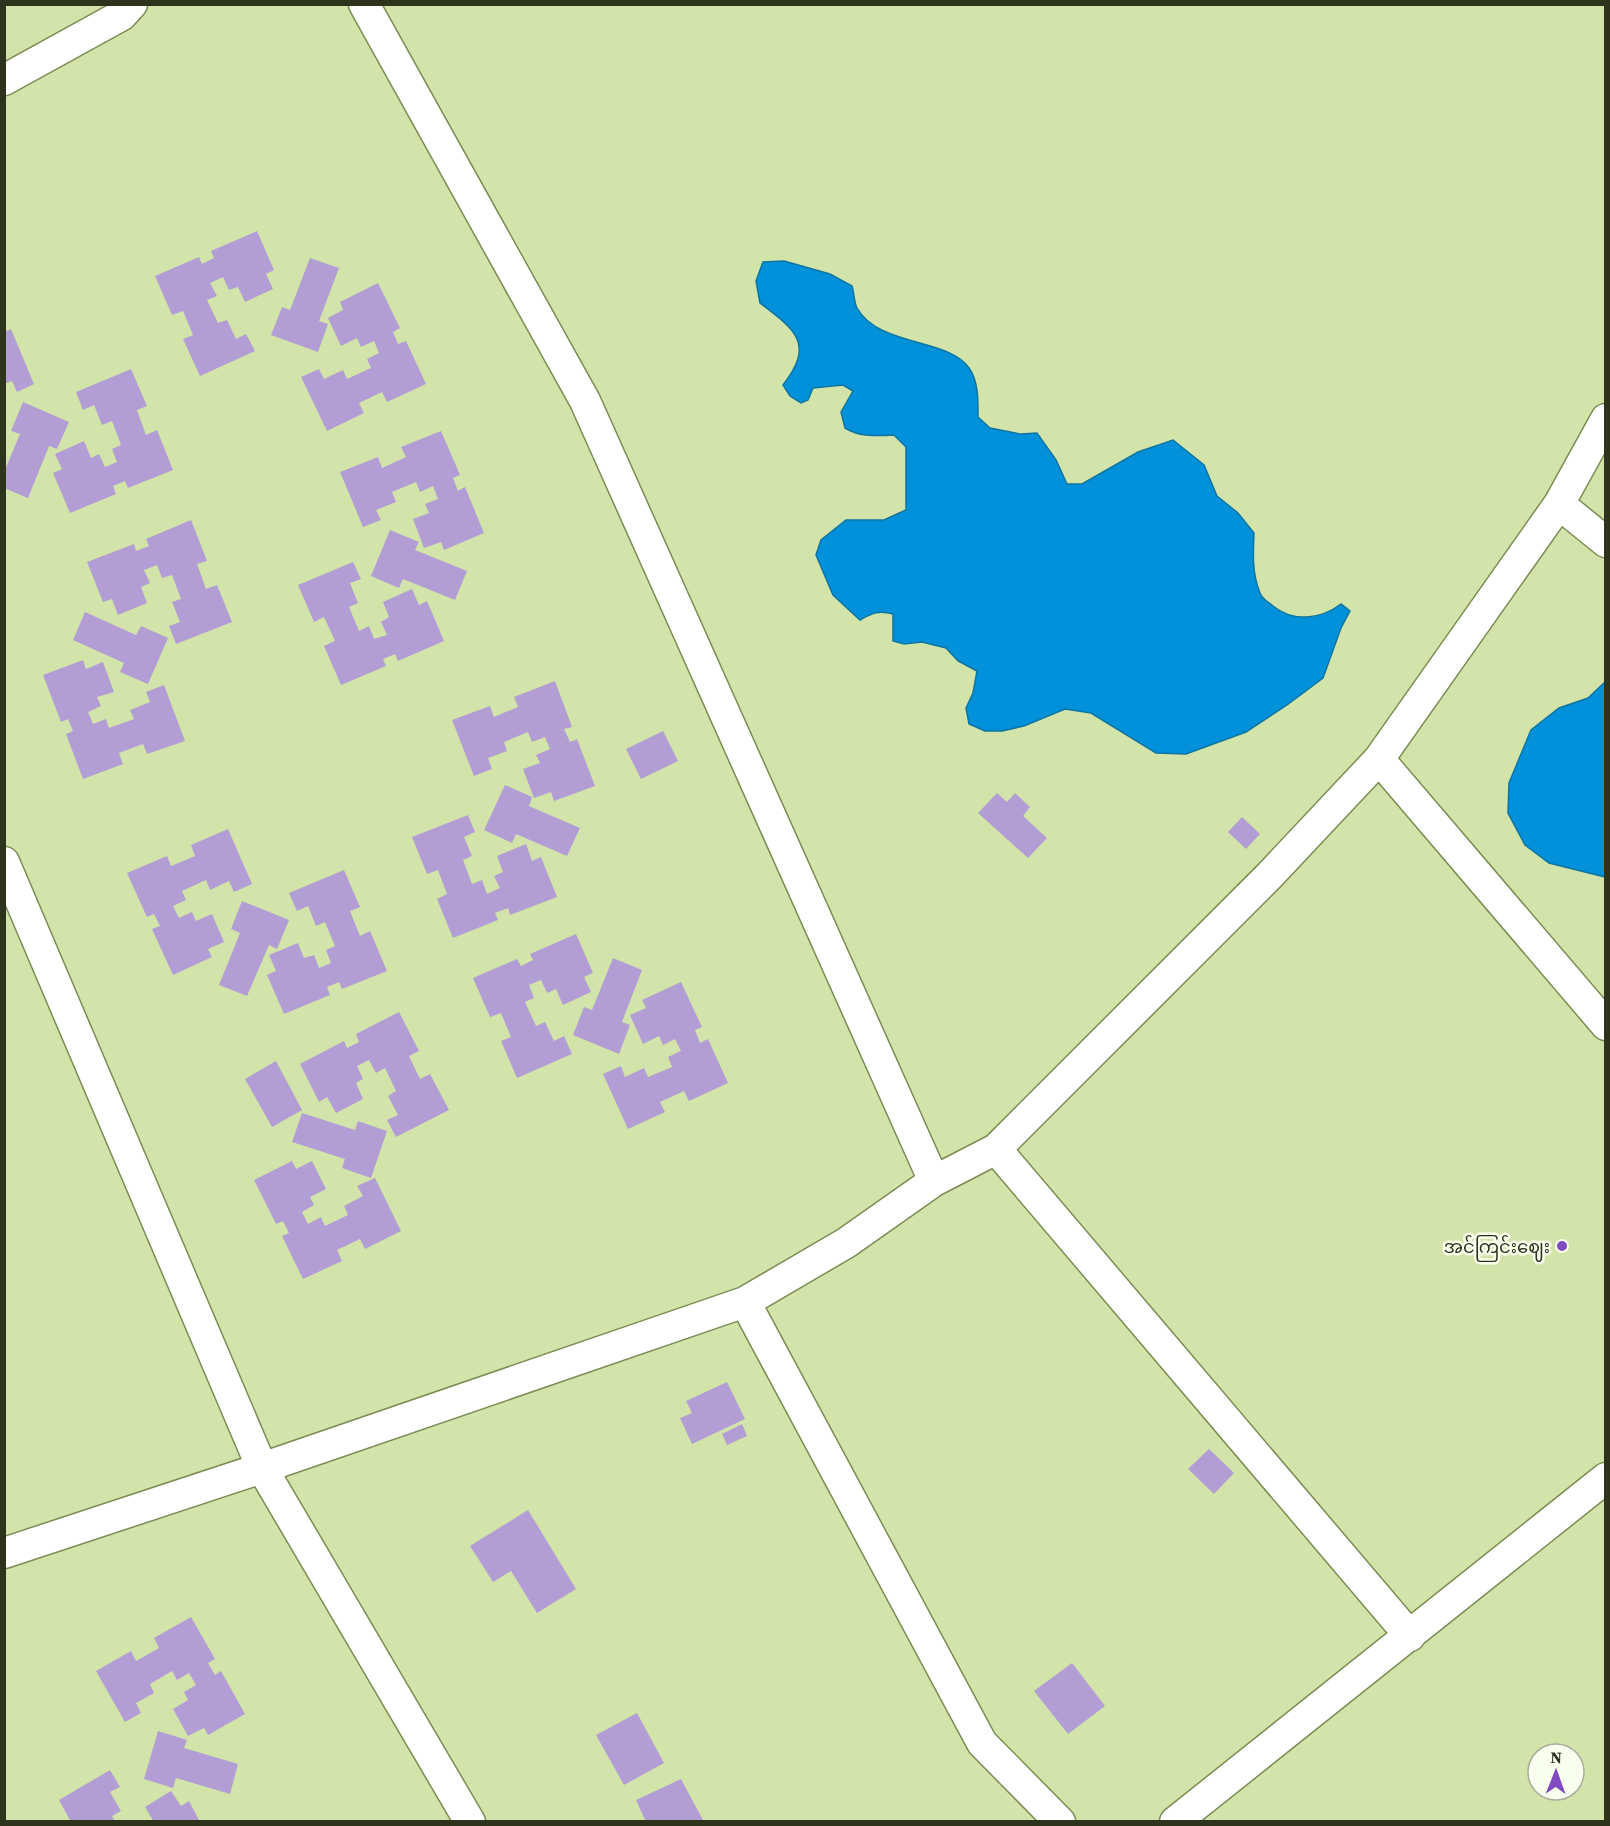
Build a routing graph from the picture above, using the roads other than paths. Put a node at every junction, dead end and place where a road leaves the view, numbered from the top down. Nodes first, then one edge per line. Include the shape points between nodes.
1 (132, 4) edge
2 (364, 4) edge
3 (4, 80) edge
4 (1605, 419) edge
5 (1559, 504) junction
6 (1605, 542) edge
7 (1379, 759) junction
8 (4, 862) edge
9 (1605, 1025) edge
10 (996, 1149) junction
11 (934, 1181) junction
12 (745, 1302) junction
13 (262, 1468) junction
14 (1605, 1478) edge
15 (4, 1553) edge
16 (1410, 1636) junction
17 (471, 1821) edge
18 (1060, 1821) edge
19 (1175, 1821) edge

1 - 3 street via 122,15
2 - 11 street via 585,401
4 - 5 street
5 - 6 street
5 - 7 street
7 - 9 street
7 - 10 street via 1270,875
8 - 13 street
10 - 11 street
10 - 16 street
11 - 12 street via 846,1243
12 - 13 street
12 - 18 street via 982,1743
13 - 15 street
13 - 17 street
14 - 16 street
16 - 19 street

